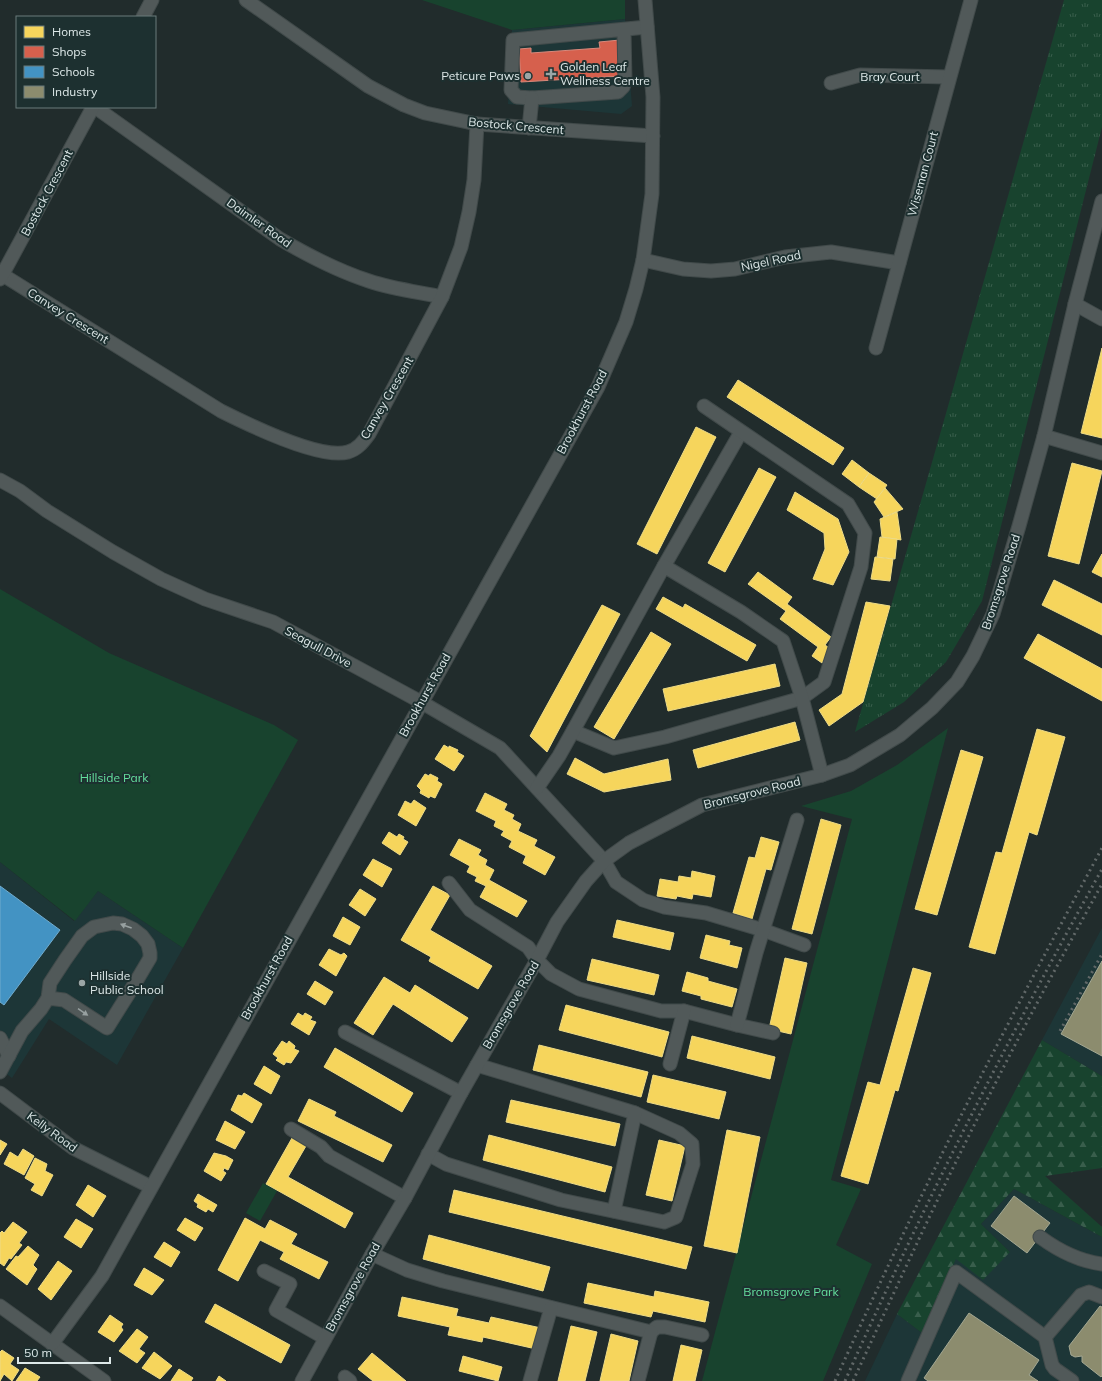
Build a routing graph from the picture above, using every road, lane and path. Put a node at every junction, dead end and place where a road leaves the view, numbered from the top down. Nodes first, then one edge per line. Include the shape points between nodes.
1 (152, 0) edge
2 (246, 0) edge
3 (645, 0) edge
4 (970, 0) edge
5 (144, 16) edge
6 (647, 27) junction
7 (624, 30) junction
8 (949, 78) junction
9 (831, 83) dead end
10 (532, 98) junction
11 (93, 108) edge
12 (95, 108) edge
13 (477, 124) junction
14 (529, 128) junction
15 (653, 136) junction
16 (1102, 201) edge
17 (643, 260) junction
18 (899, 263) junction
19 (1, 277) edge
20 (442, 297) junction
21 (1075, 304) junction
22 (1102, 319) edge
23 (876, 348) dead end
24 (704, 406) dead end
25 (741, 432) junction
26 (1044, 436) junction
27 (1102, 453) edge
28 (0, 480) edge
29 (664, 566) junction
30 (802, 698) junction
31 (421, 702) junction
32 (573, 731) junction
33 (822, 775) junction
34 (537, 788) junction
35 (797, 820) dead end
36 (604, 861) junction
37 (449, 883) dead end
38 (763, 930) junction
39 (804, 945) dead end
40 (537, 960) junction
41 (48, 998) junction
42 (684, 1011) junction
43 (737, 1025) junction
44 (345, 1032) dead end
45 (773, 1033) dead end
46 (0, 1038) edge
47 (9, 1056) junction
48 (670, 1064) dead end
49 (477, 1065) junction
50 (0, 1072) edge
51 (461, 1092) junction
52 (0, 1093) edge
53 (635, 1113) junction
54 (291, 1129) dead end
55 (428, 1154) junction
56 (150, 1187) junction
57 (405, 1198) junction
58 (614, 1210) junction
59 (1040, 1237) dead end
60 (372, 1254) junction
61 (1102, 1264) edge
62 (264, 1271) dead end
63 (1102, 1297) edge
64 (0, 1306) edge
65 (551, 1308) junction
66 (651, 1332) junction
67 (702, 1335) dead end
68 (1045, 1337) junction
69 (325, 1338) junction
70 (52, 1344) junction
71 (104, 1381) edge
72 (302, 1381) edge
73 (530, 1381) edge
74 (638, 1381) edge
75 (908, 1381) edge
76 (1072, 1381) edge

1 - 5 street
2 - 13 street, Bostock Crescent via 386,96 425,113
3 - 6 street, Brookhurst Road
4 - 8 street, Wiseman Court
6 - 7 street
6 - 15 street, Brookhurst Road via 653,97
7 - 10 street via 625,82 618,92
7 - 10 street via 513,40 511,90 517,98
8 - 9 street, Bray Court via 860,75
8 - 18 street, Wiseman Court
10 - 14 street
11 - 19 street, Bostock Crescent
12 - 20 street, Daimler Road via 280,239 308,255 371,282
13 - 14 street, Bostock Crescent
13 - 20 street, Canvey Crescent via 474,180 469,212 461,247
14 - 15 street, Bostock Crescent
15 - 17 street, Brookhurst Road via 652,194
16 - 21 street, Bromsgrove Road
17 - 18 street, Nigel Road via 683,269 711,271 735,269 785,256 831,252
17 - 31 street, Brookhurst Road via 626,322 598,387
18 - 23 street, Wiseman Court
19 - 20 street, Canvey Crescent via 220,411 258,430 317,451 334,452 347,452 359,447 369,434
21 - 22 street
21 - 26 street, Bromsgrove Road
24 - 25 street
25 - 29 street
25 - 30 street via 848,504 865,533 861,567 824,682
26 - 27 street
26 - 33 street, Bromsgrove Road via 993,614 957,682 932,708 900,735 850,765
28 - 31 street, Seagull Drive via 112,552 161,579 205,599 273,622
29 - 30 street via 741,612 783,641
29 - 32 street
30 - 32 street via 665,737 614,748
30 - 33 street
31 - 34 street, Seagull Drive via 500,748
31 - 56 street, Brookhurst Road
32 - 34 street
33 - 36 street, Bromsgrove Road via 702,805 629,843
34 - 36 street, Seagull Drive
35 - 38 street
36 - 38 street, Seagull Drive via 616,882 643,900 664,907 706,913
36 - 40 street, Bromsgrove Road via 556,922
37 - 40 street via 470,910 528,947
38 - 39 street, Seagull Drive
38 - 43 street
40 - 42 street via 551,974 579,989 660,1010
40 - 49 street, Bromsgrove Road
41 -> 41 street via 64,1000 107,1028 150,958 148,944 137,932 122,924 94,927 82,936 50,982
41 - 47 street via 22,1031
42 - 43 street
42 - 48 street
43 - 45 street
44 - 51 street
46 - 47 street
47 - 50 street
49 - 51 street, Bromsgrove Road
49 - 53 street
51 - 55 street, Bromsgrove Road
52 - 56 street, Kelly Road via 73,1148
53 - 58 street
53 - 58 street via 679,1133 692,1144 693,1164 676,1217 664,1222
54 - 57 street via 321,1146 329,1156
55 - 57 street, Bromsgrove Road
55 - 58 street via 446,1164 554,1198
56 - 70 street, Brookhurst Road via 102,1276
57 - 60 street, Bromsgrove Road
59 - 61 street via 1065,1254
60 - 65 street via 407,1270
60 - 69 street, Bromsgrove Road
62 - 69 street via 290,1284 276,1310
63 - 68 street via 1089,1292 1080,1295
64 - 70 street
65 - 66 street
65 - 73 street
66 - 67 street via 657,1327 665,1327
66 - 74 street
68 - 75 street via 956,1272
68 - 76 street via 1052,1365
69 - 72 street, Bromsgrove Road
70 - 71 street

